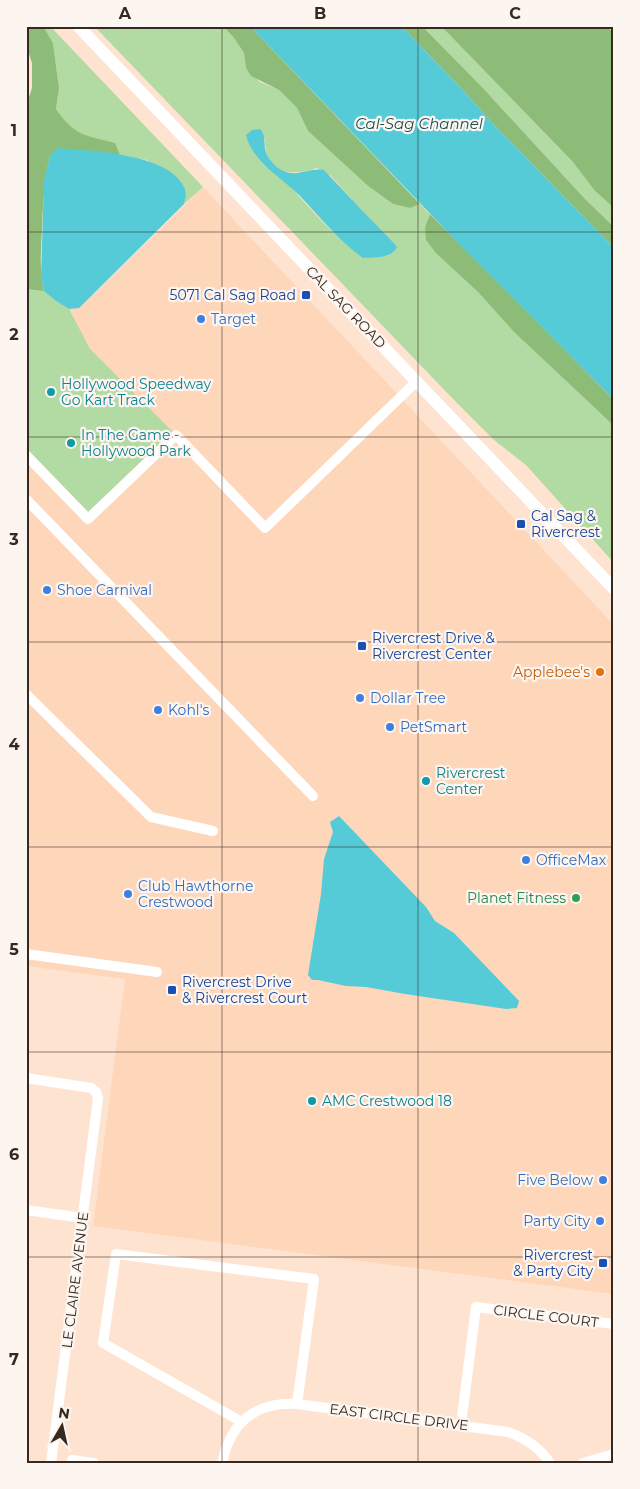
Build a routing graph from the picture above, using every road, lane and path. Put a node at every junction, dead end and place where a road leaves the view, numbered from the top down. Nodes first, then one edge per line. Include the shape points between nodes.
1 (78, 26) edge
2 (418, 382) junction
3 (26, 455) edge
4 (26, 499) edge
5 (614, 589) edge
6 (26, 694) edge
7 (313, 796) dead end
8 (214, 831) dead end
9 (26, 954) edge
10 (157, 972) dead end
11 (26, 1078) edge
12 (26, 1210) edge
13 (83, 1218) junction
14 (614, 1324) edge
15 (297, 1404) junction
16 (242, 1422) junction
17 (461, 1424) junction
18 (614, 1454) edge
19 (72, 1460) dead end
20 (52, 1463) edge
21 (94, 1463) edge
22 (222, 1463) edge
23 (550, 1463) edge
24 (583, 1463) edge

1 - 2 main road, CAL SAG ROAD
2 - 3 street via 265,528 176,435 88,519
2 - 5 main road, CAL SAG ROAD
4 - 7 street
6 - 8 street via 151,817
9 - 10 street
11 - 13 street, LE CLAIRE AVENUE via 85,1086 96,1092 98,1098
12 - 13 street
13 - 20 street, LE CLAIRE AVENUE
14 - 17 street, CIRCLE COURT via 476,1307
15 - 16 street, EAST CIRCLE DRIVE via 271,1405
15 - 16 street via 314,1279 116,1254 103,1343
15 - 17 street, EAST CIRCLE DRIVE
16 - 22 street via 226,1447
17 - 23 street, EAST CIRCLE DRIVE via 520,1436
18 - 24 street
19 - 21 street

